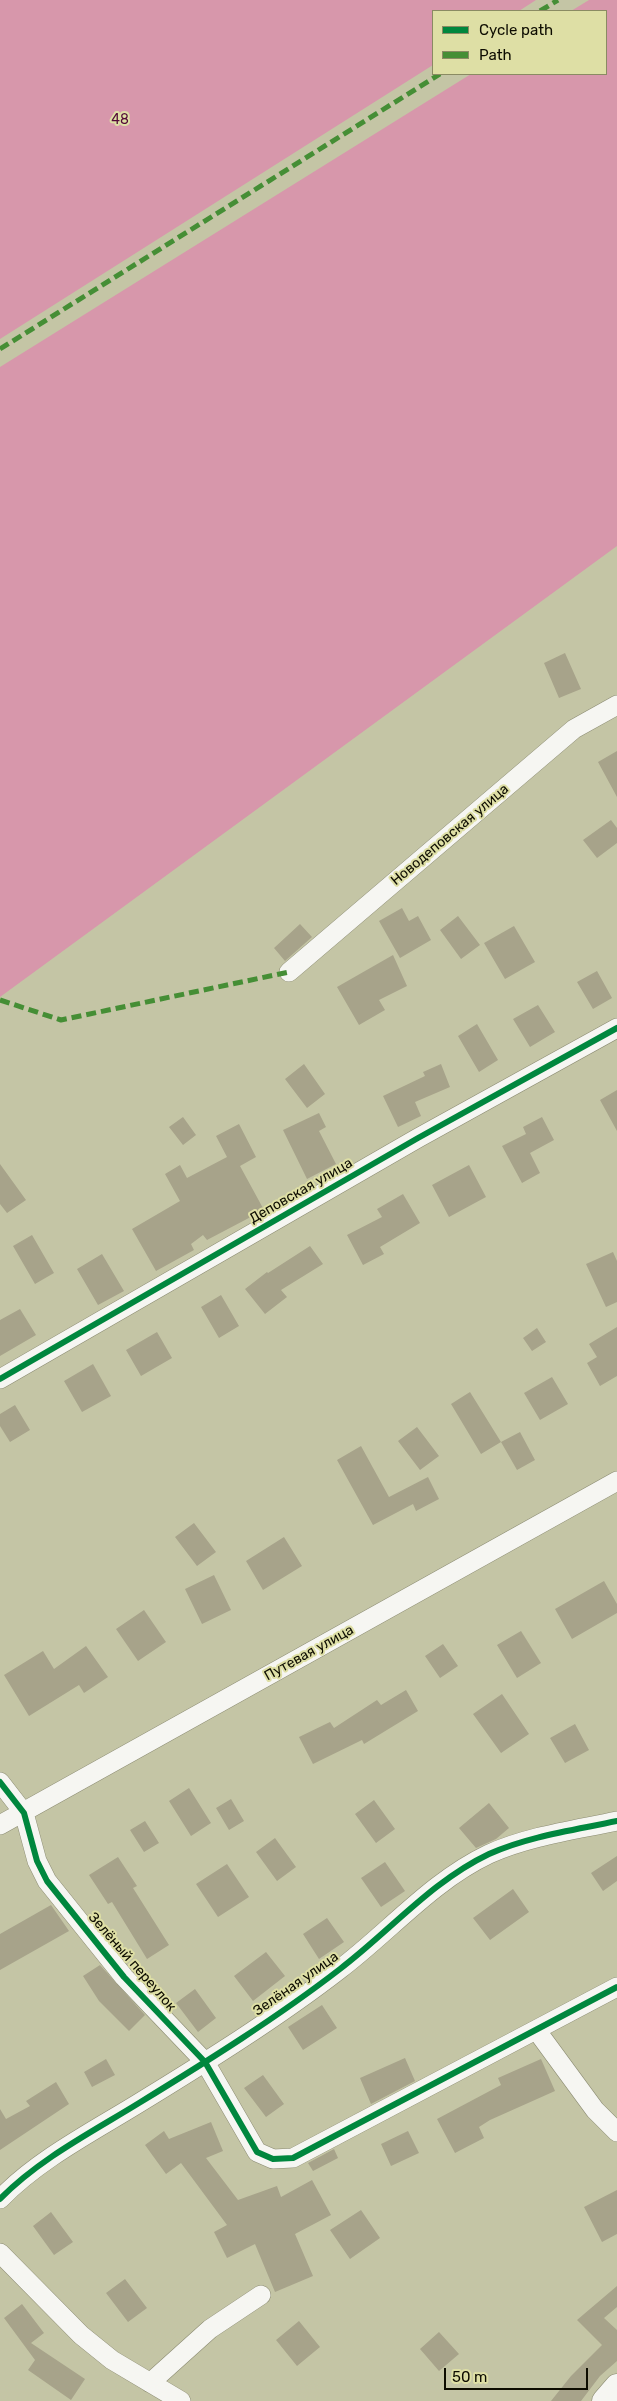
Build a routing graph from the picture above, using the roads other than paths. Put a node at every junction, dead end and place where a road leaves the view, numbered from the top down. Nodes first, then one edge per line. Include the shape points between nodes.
1 (617, 705) edge
2 (289, 972) dead end
3 (617, 1028) edge
4 (0, 1379) edge
5 (617, 1480) edge
6 (0, 1782) edge
7 (24, 1813) junction
8 (617, 1821) edge
9 (0, 1826) edge
10 (617, 1987) edge
11 (537, 2031) junction
12 (205, 2062) junction
13 (617, 2132) edge
14 (0, 2199) edge
15 (0, 2253) edge
16 (261, 2295) dead end
17 (150, 2383) junction
18 (617, 2386) edge
19 (181, 2401) edge
20 (604, 2401) edge

1 - 2 street, Новодеповская улица via 574,729
3 - 4 street, Деповская улица via 418,1138
5 - 7 street, Путевая улица
6 - 7 street, Зелёный переулок
7 - 9 street, Путевая улица
7 - 12 street, Зелёный переулок via 37,1860 48,1881 124,1976
8 - 12 street, Зелёная улица via 530,1840 490,1854 452,1875 340,1969
10 - 11 street
11 - 12 street, Зелёный переулок via 293,2158 273,2158 257,2152
11 - 13 street via 595,2110
12 - 14 street, Зелёная улица via 60,2152 17,2181
15 - 17 street via 82,2336 112,2360
16 - 17 street via 210,2329
17 - 19 street
18 - 20 street

